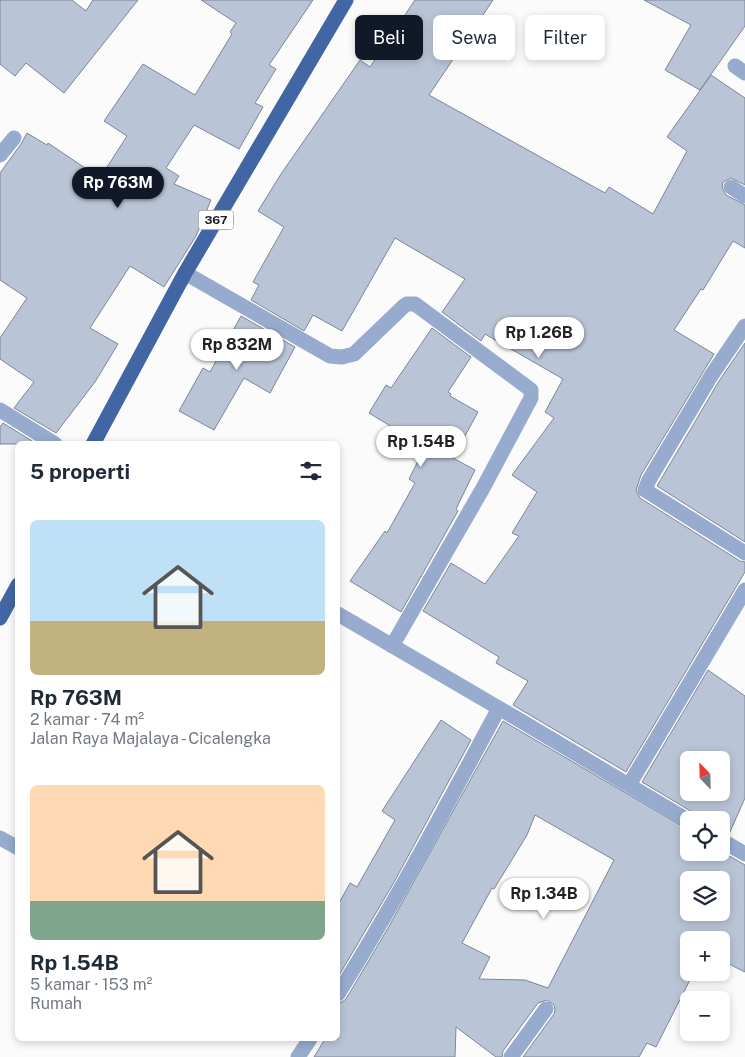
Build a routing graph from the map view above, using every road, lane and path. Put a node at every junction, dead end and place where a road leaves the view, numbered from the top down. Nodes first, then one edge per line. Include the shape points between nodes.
1 (346, 0) edge
2 (14, 138) dead end
3 (0, 154) edge
4 (731, 187) dead end
5 (745, 196) edge
6 (185, 273) junction
7 (745, 326) edge
8 (0, 410) edge
9 (50, 441) edge
10 (95, 441) edge
11 (745, 553) edge
12 (15, 590) edge
13 (745, 590) edge
14 (340, 615) edge
15 (0, 618) edge
16 (392, 646) junction
17 (499, 708) junction
18 (629, 785) junction
19 (680, 816) edge
20 (0, 838) edge
21 (730, 845) edge
22 (15, 846) edge
23 (745, 854) edge
24 (340, 991) edge
25 (546, 1009) dead end
26 (309, 1041) edge
27 (298, 1057) edge
28 (511, 1057) edge

1 - 6 main road, 367
2 - 3 street
4 - 5 street
6 - 10 main road, 367
6 - 16 street via 330,356 354,354 404,306 415,304 531,390 531,398 488,480
7 - 11 street via 711,376 646,490
8 - 9 street
12 - 15 main road
13 - 18 street
14 - 16 street
16 - 17 street
17 - 18 street
17 - 24 street via 440,819
18 - 19 street
20 - 22 street
21 - 23 street
25 - 28 street
26 - 27 street

